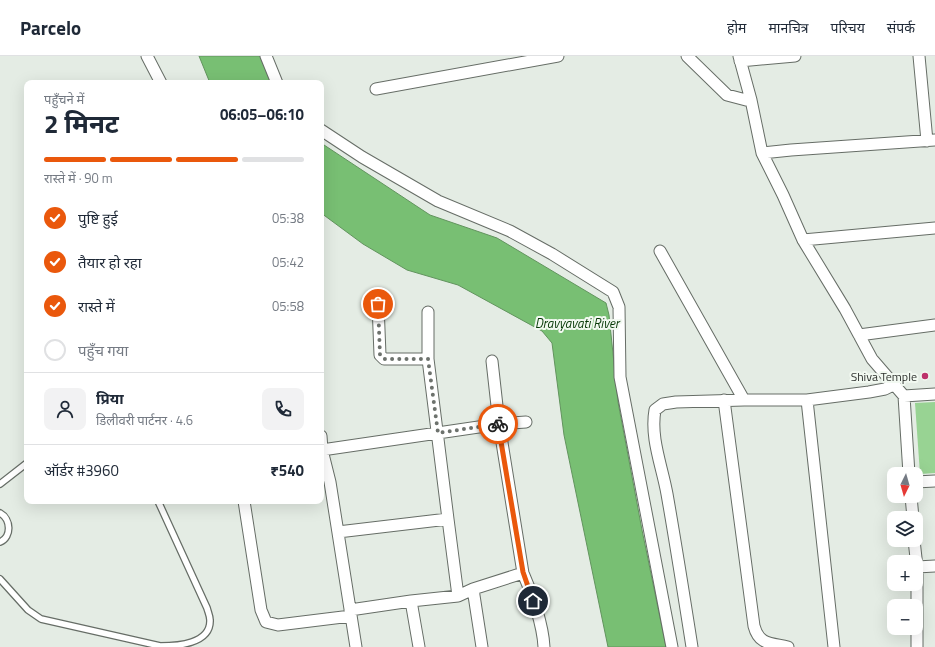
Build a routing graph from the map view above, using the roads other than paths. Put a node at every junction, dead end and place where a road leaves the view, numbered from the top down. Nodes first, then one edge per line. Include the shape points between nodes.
1 (147, 56) edge
2 (266, 56) edge
3 (558, 56) edge
4 (687, 56) edge
5 (795, 56) edge
6 (919, 56) edge
7 (740, 58) edge
8 (159, 80) edge
9 (276, 80) edge
10 (376, 89) dead end
11 (751, 100) junction
12 (324, 132) edge
13 (931, 141) edge
14 (762, 153) junction
15 (935, 228) edge
16 (803, 240) junction
17 (660, 251) dead end
18 (378, 304) dead end
19 (428, 312) dead end
20 (935, 325) edge
21 (859, 335) junction
22 (428, 359) junction
23 (492, 361) dead end
24 (895, 384) junction
25 (935, 394) edge
26 (904, 396) junction
27 (724, 400) junction
28 (744, 400) junction
29 (807, 400) junction
30 (526, 422) dead end
31 (499, 424) junction
32 (438, 433) junction
33 (324, 450) edge
34 (324, 458) edge
35 (24, 465) edge
36 (909, 467) edge
37 (935, 481) edge
38 (923, 482) edge
39 (0, 484) edge
40 (159, 504) edge
41 (244, 504) edge
42 (0, 513) edge
43 (448, 520) junction
44 (338, 532) junction
45 (0, 542) edge
46 (923, 566) edge
47 (935, 566) edge
48 (523, 572) junction
49 (0, 579) edge
50 (473, 589) junction
51 (917, 591) edge
52 (458, 596) junction
53 (411, 601) junction
54 (351, 613) junction
55 (356, 647) edge
56 (419, 647) edge
57 (482, 647) edge
58 (544, 647) edge
59 (672, 647) edge
60 (692, 647) edge
61 (788, 647) edge
62 (834, 647) edge
63 (917, 647) edge

1 - 8 street
2 - 9 street
3 - 10 street
4 - 11 street via 727,95
5 - 7 street
6 - 13 street
7 - 11 street
11 - 14 street
12 - 59 street via 438,201 510,232 552,254 613,292 619,307 620,376
13 - 14 street
14 - 16 street
15 - 16 street
16 - 21 street
17 - 28 street
18 - 22 street via 380,355 384,359
19 - 22 street
20 - 21 street
21 - 24 street via 872,360
22 - 32 street
23 - 31 street
24 - 26 street
24 - 29 street via 869,392
25 - 26 street
26 - 36 street
27 - 28 street
27 - 60 street via 676,402 663,404 655,410 654,434 666,486
27 - 61 street via 754,626 762,641
28 - 29 street
29 - 62 street
30 - 31 street
31 - 32 street
31 - 48 street
32 - 33 street
32 - 43 street
34 - 44 street
35 - 39 lane
37 - 38 street
40 - 49 lane via 207,608 210,627 202,638 171,646 160,646 41,619 28,610
41 - 54 street via 259,603 266,622 278,625
42 - 45 lane via 8,521 9,530
43 - 44 street
43 - 52 street
44 - 54 street
46 - 47 street
48 - 50 street
48 - 58 street
50 - 52 street
50 - 57 street
51 - 63 street
52 - 53 street
53 - 54 street
53 - 56 street
54 - 55 street

